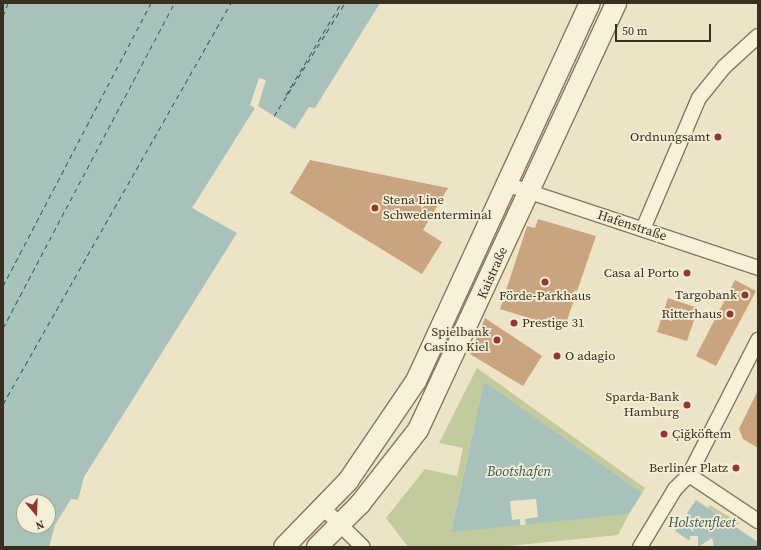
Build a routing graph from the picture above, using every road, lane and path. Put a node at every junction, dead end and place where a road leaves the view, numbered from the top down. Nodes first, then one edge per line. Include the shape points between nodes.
1 (590, 3) edge
2 (616, 3) edge
3 (758, 36) edge
4 (506, 184) junction
5 (530, 192) junction
6 (643, 229) junction
7 (758, 268) edge
8 (758, 340) edge
9 (689, 475) junction
10 (324, 509) junction
11 (758, 521) edge
12 (341, 526) junction
13 (641, 546) edge
14 (284, 547) edge
15 (317, 547) edge
16 (363, 547) edge
17 (372, 547) edge

1 - 4 main road, Kaistraße
2 - 5 main road, Kaistraße
3 - 6 street via 724,67 699,98
4 - 5 street, Hafenstraße
4 - 10 main road, Kaistraße via 416,381 400,410
5 - 6 street, Hafenstraße
5 - 12 main road, Kaistraße via 418,430
6 - 7 street, Hafenstraße
8 - 9 street
9 - 11 street
9 - 13 street via 674,489
10 - 12 street
10 - 14 main road, Kaistraße
12 - 15 main road, Kaistraße
12 - 16 street
12 - 17 street

